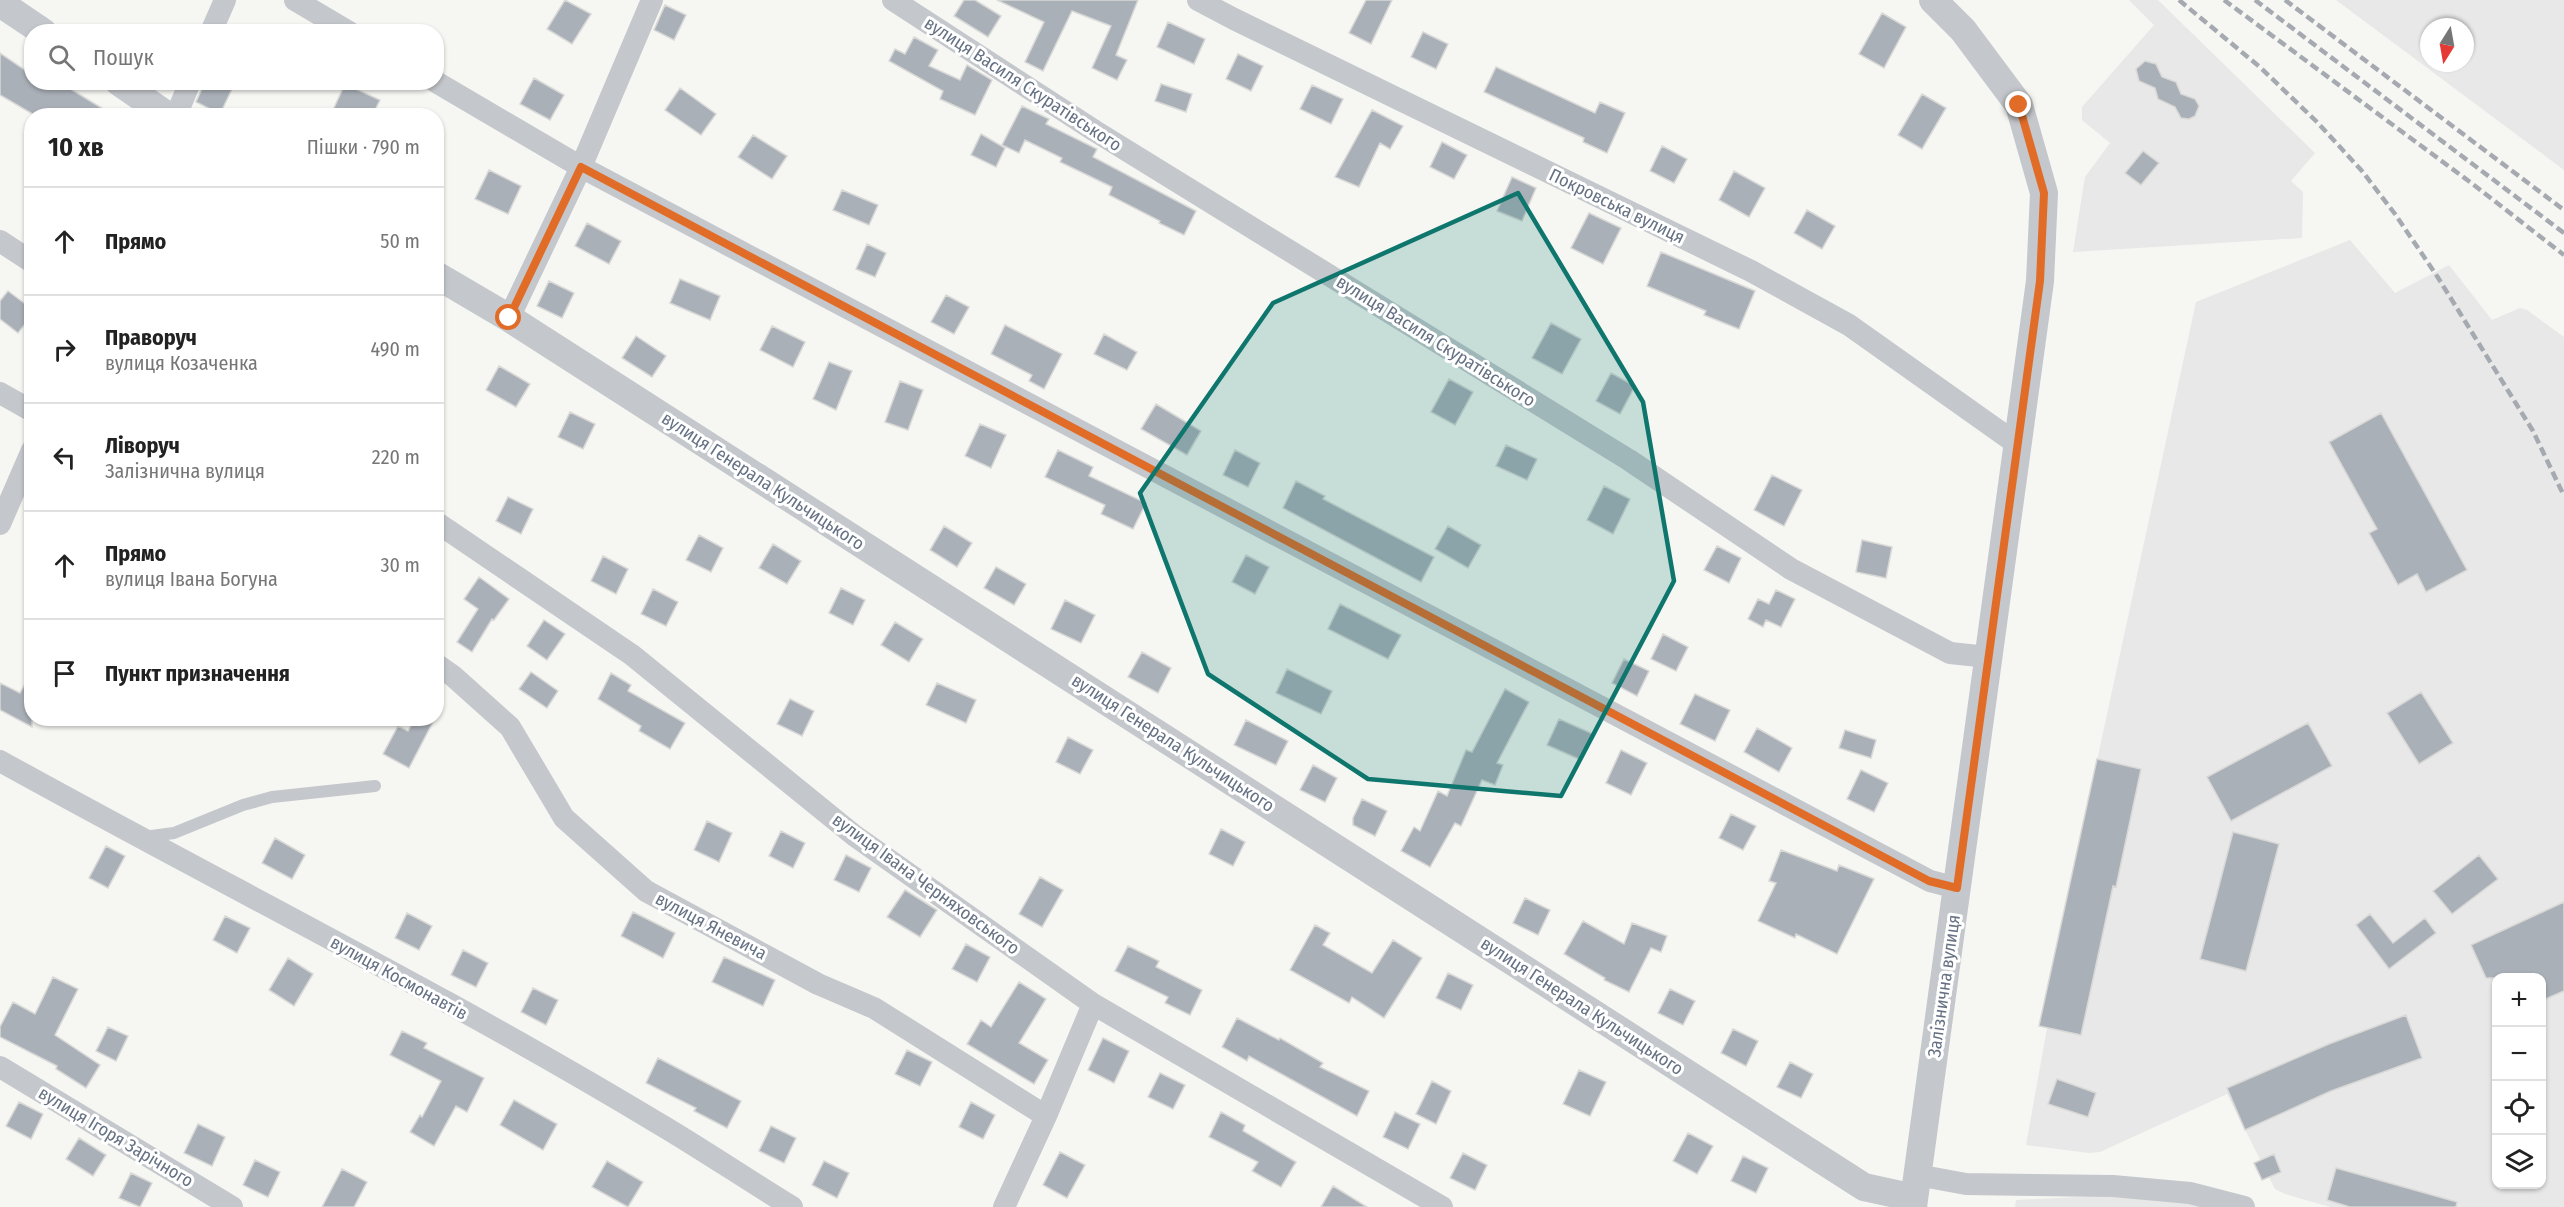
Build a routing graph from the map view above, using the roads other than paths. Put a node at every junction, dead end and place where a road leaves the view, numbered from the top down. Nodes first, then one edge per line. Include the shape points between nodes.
1 (225, 0) edge
2 (295, 0) edge
3 (652, 0) edge
4 (893, 0) edge
5 (1198, 0) edge
6 (1933, 0) edge
7 (0, 3) edge
8 (31, 24) edge
9 (214, 24) edge
10 (336, 24) edge
11 (444, 87) edge
12 (131, 90) edge
13 (187, 90) edge
14 (156, 108) edge
15 (179, 108) edge
16 (581, 167) junction
17 (0, 241) edge
18 (24, 257) edge
19 (444, 280) edge
20 (509, 318) junction
21 (0, 393) edge
22 (24, 406) edge
23 (2017, 444) junction
24 (24, 468) edge
25 (0, 524) edge
26 (444, 527) edge
27 (1989, 657) junction
28 (444, 670) edge
29 (0, 761) edge
30 (375, 786) dead end
31 (138, 837) junction
32 (1957, 888) junction
33 (1093, 1004) junction
34 (0, 1067) edge
35 (1046, 1116) junction
36 (1915, 1194) edge
37 (232, 1207) edge
38 (792, 1207) edge
39 (1004, 1207) edge
40 (1442, 1207) edge
41 (2244, 1207) edge

1 - 9 street
2 - 10 street
3 - 16 street
4 - 27 street, вулиця Василя Скуратівського via 1095,131 1629,460 1791,569 1950,653
5 - 23 street, Покровська вулиця via 1751,271 1848,325
6 - 23 street, Залізнична вулиця via 1963,30 2019,105 2044,193 2040,281
7 - 8 street
11 - 16 street
12 - 14 street
13 - 15 street
16 - 20 street
16 - 32 street via 1929,881
17 - 18 street
19 - 20 street, вулиця Генерала Кульчицького
20 - 36 street, вулиця Генерала Кульчицького via 1864,1187
21 - 22 street
23 - 27 street, Залізнична вулиця
24 - 25 street
26 - 33 street, вулиця Івана Черняховського via 632,655 855,836
27 - 32 street, Залізнична вулиця
28 - 35 street, вулиця Яневича via 510,727 564,818 646,891 818,984 874,1008
29 - 31 street, вулиця Космонавтів
30 - 31 lane via 272,797 174,833
31 - 38 street, вулиця Космонавтів via 555,1064
32 - 36 street, Залізнична вулиця
33 - 35 street
33 - 40 street, вулиця Івана Черняховського
34 - 37 street, вулиця Ігоря Зарічного
35 - 39 street
36 - 41 street via 1966,1184 2113,1186 2190,1194

